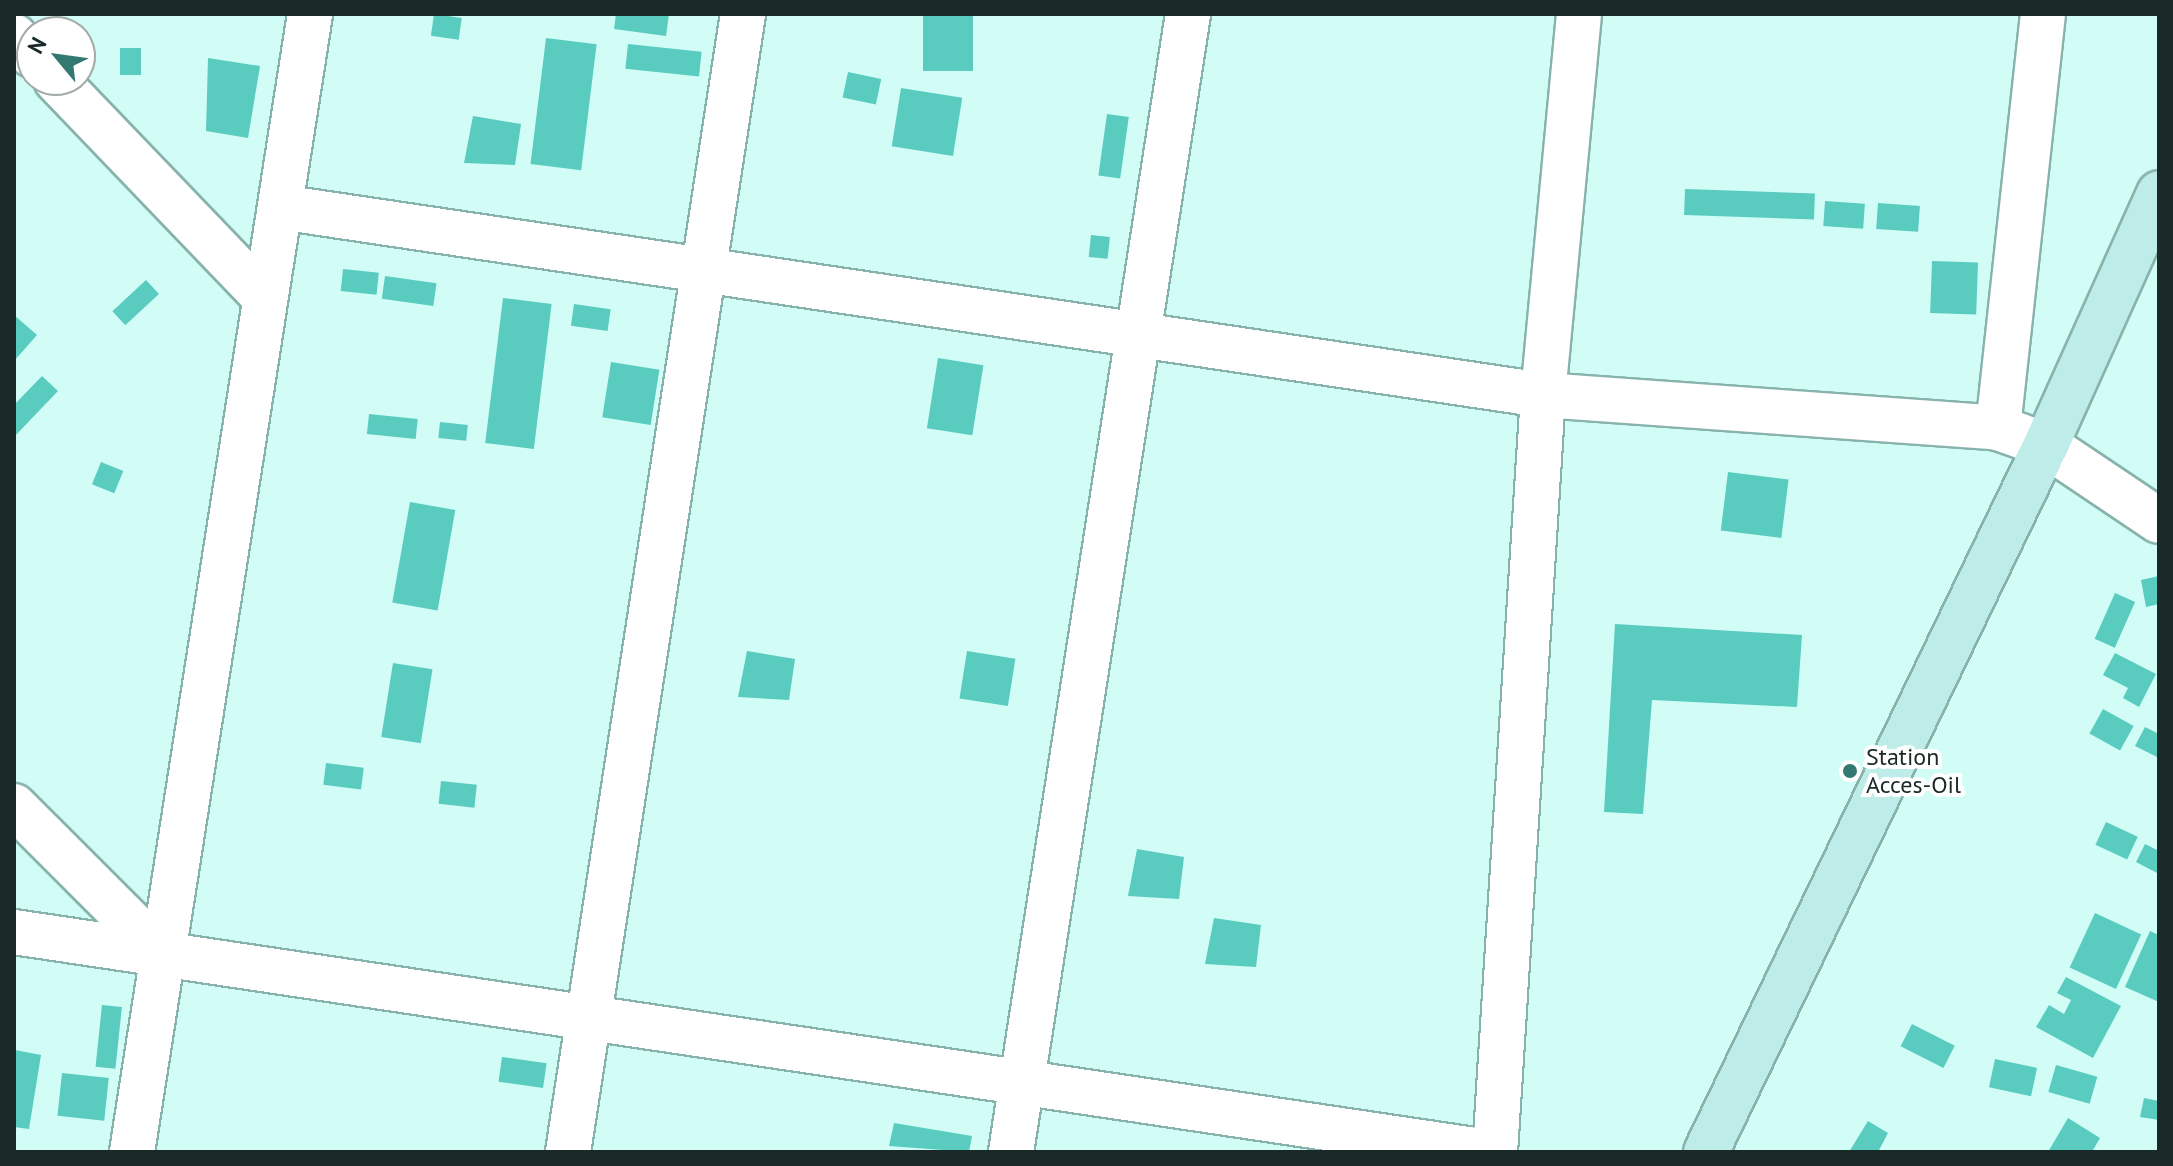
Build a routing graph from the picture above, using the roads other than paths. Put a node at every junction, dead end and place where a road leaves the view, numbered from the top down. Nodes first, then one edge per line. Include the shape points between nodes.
1 (310, 14) edge
2 (743, 14) edge
3 (1188, 14) edge
4 (1579, 14) edge
5 (2043, 14) edge
6 (71, 96) edge
7 (2159, 193) edge
8 (280, 207) junction
9 (704, 270) junction
10 (265, 298) junction
11 (1139, 332) junction
12 (1543, 395) junction
13 (1998, 428) junction
14 (2046, 445) junction
15 (2159, 521) edge
16 (14, 806) edge
17 (14, 932) edge
18 (162, 954) junction
19 (589, 1018) junction
20 (1022, 1082) junction
21 (132, 1152) edge
22 (568, 1152) edge
23 (1011, 1152) edge
24 (1488, 1152) edge
25 (1495, 1152) edge
26 (1706, 1152) edge

1 - 8 street
2 - 9 street
3 - 11 street
4 - 12 street
5 - 13 street
6 - 10 street
7 - 14 street
8 - 9 street
8 - 10 street
9 - 11 street
9 - 19 street
10 - 18 street
11 - 12 street
11 - 20 street
12 - 13 street
12 - 25 street
13 - 14 street
14 - 15 street
14 - 26 street
16 - 18 street
17 - 18 street
18 - 19 street
18 - 21 street
19 - 20 street
19 - 22 street
20 - 23 street
20 - 24 street

